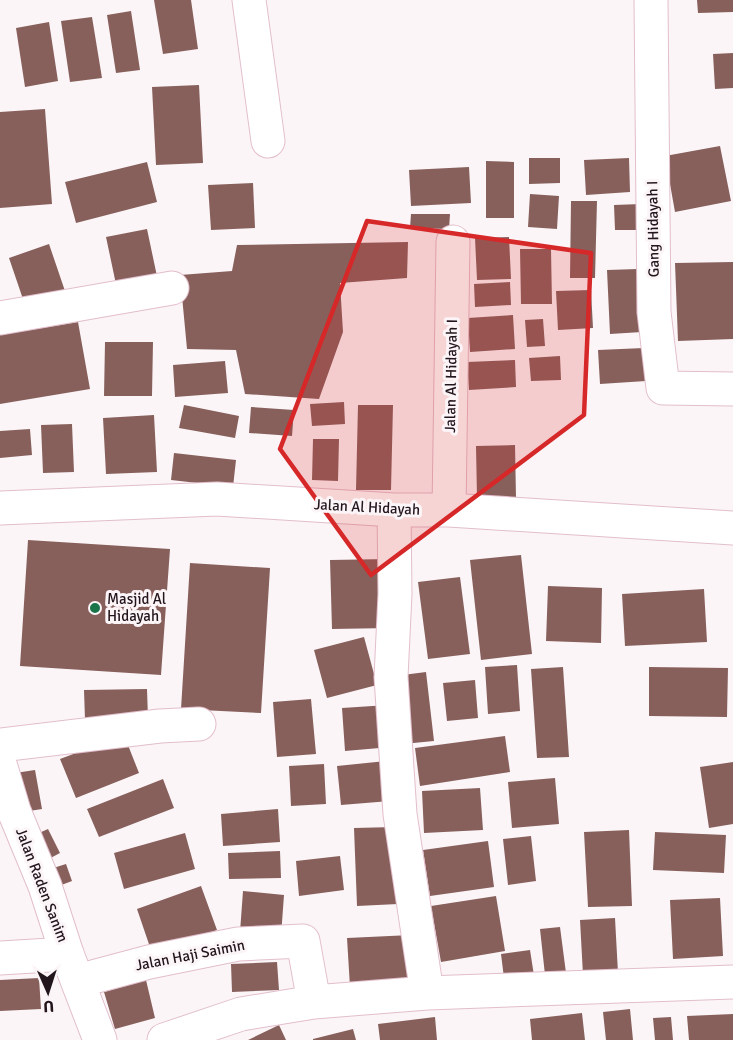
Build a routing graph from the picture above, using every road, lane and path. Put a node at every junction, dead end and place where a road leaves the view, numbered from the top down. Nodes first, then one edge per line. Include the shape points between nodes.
1 (249, 0) edge
2 (651, 0) edge
3 (268, 141) dead end
4 (453, 242) dead end
5 (172, 288) dead end
6 (0, 318) edge
7 (733, 389) edge
8 (0, 508) edge
9 (394, 510) junction
10 (449, 510) junction
11 (733, 528) edge
12 (199, 724) dead end
13 (0, 745) edge
14 (0, 764) edge
15 (0, 958) edge
16 (73, 967) junction
17 (733, 982) edge
18 (427, 993) junction
19 (314, 1002) junction
20 (100, 1040) edge
21 (164, 1040) edge

1 - 3 street
2 - 7 street, Gang Hidayah I via 654,312 663,388
4 - 10 street, Jalan Al Hidayah I
5 - 6 street
8 - 9 street, Jalan Al Hidayah via 217,500
9 - 10 street, Jalan Al Hidayah
9 - 18 street via 391,677 400,814
10 - 11 street, Jalan Al Hidayah
12 - 13 street
14 - 16 street, Jalan Raden Sanim
15 - 16 street, Jalan Haji Saimin
16 - 19 street, Jalan Haji Saimin via 149,962 238,944 303,941
16 - 20 street, Jalan Raden Sanim
17 - 18 street
18 - 19 street
19 - 21 street via 241,1014

